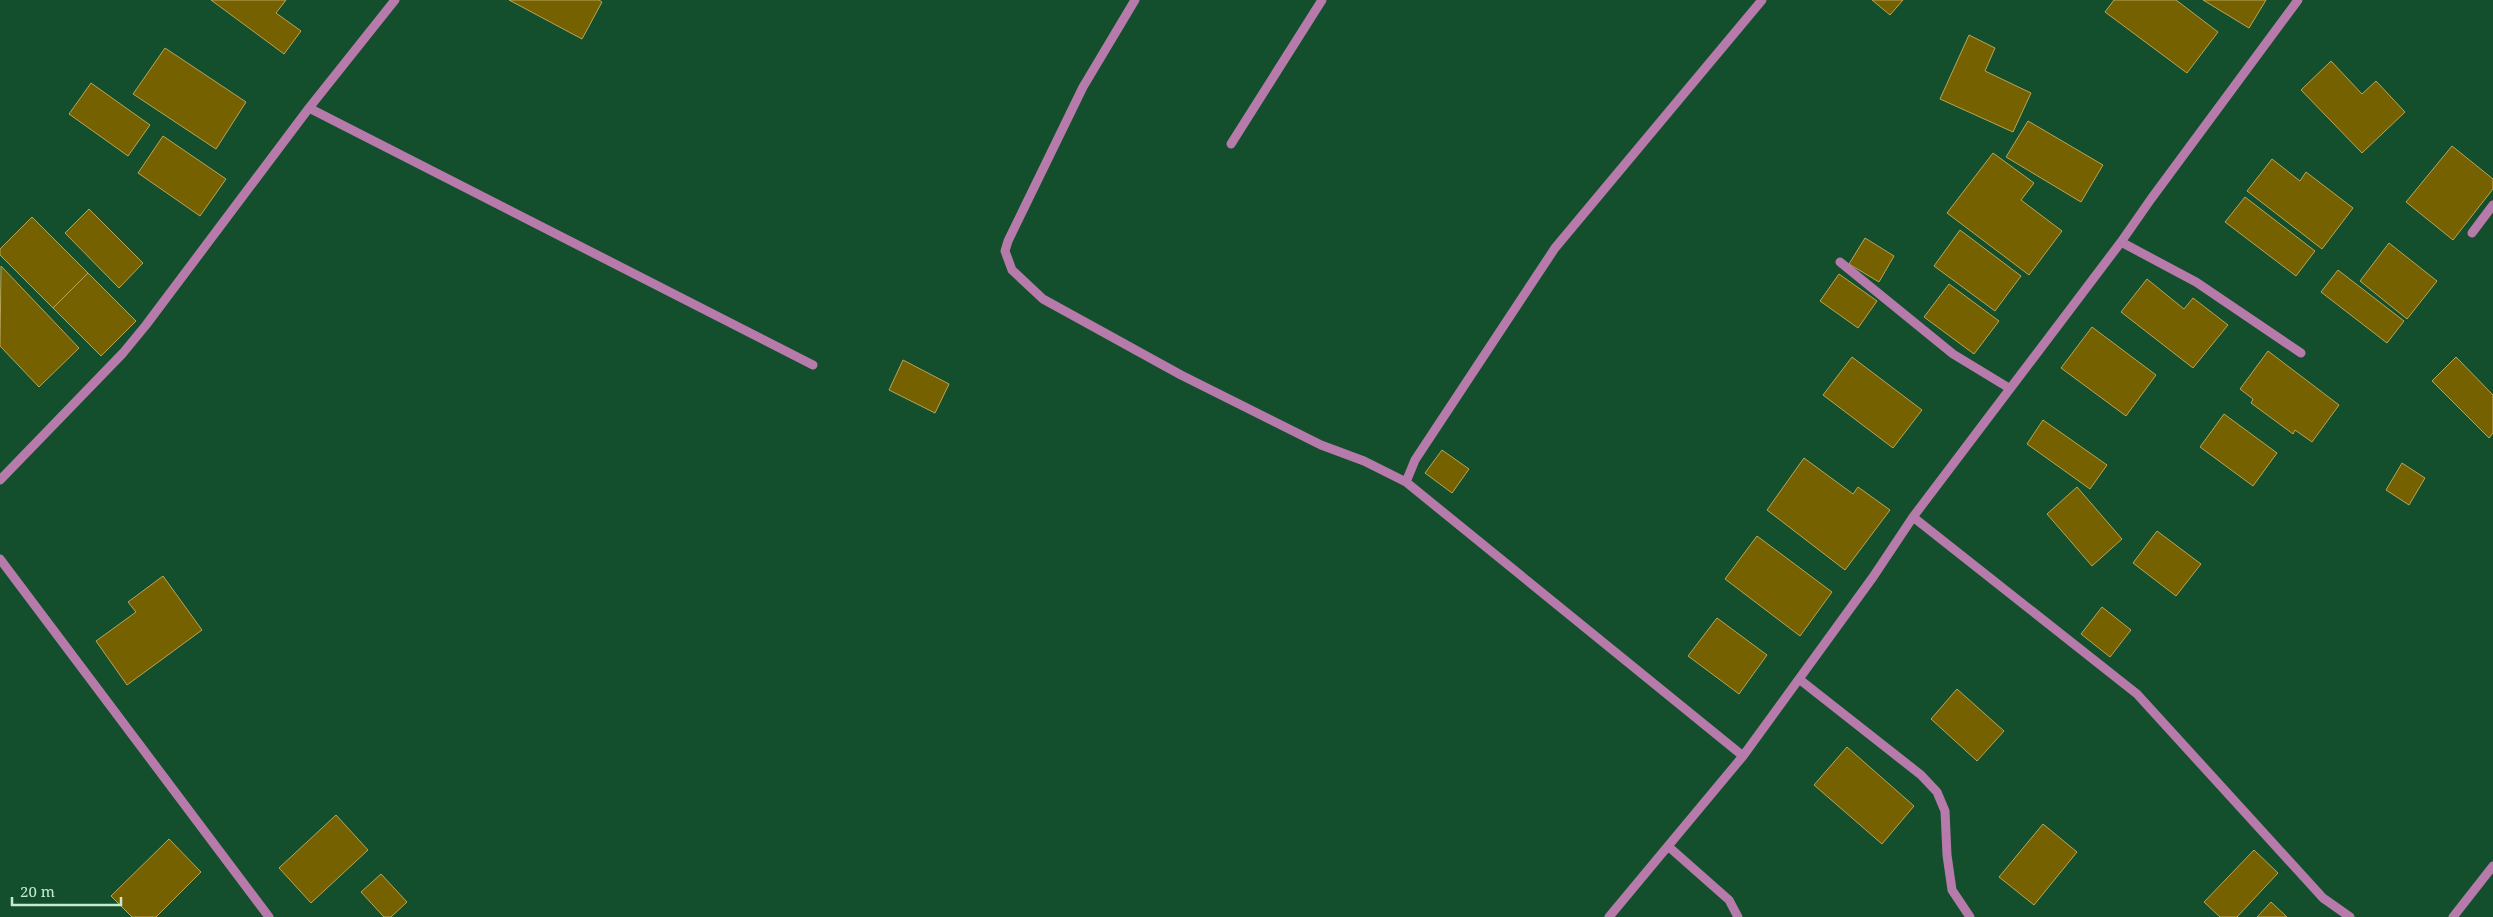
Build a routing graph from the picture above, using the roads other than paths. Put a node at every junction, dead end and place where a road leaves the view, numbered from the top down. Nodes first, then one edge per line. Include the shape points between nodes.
1 (395, 0) edge
2 (1135, 0) edge
3 (1322, 0) edge
4 (1762, 0) edge
5 (2298, 0) edge
6 (308, 108) junction
7 (1231, 144) dead end
8 (2493, 205) edge
9 (2472, 233) dead end
10 (2121, 242) junction
11 (1840, 262) dead end
12 (2301, 353) dead end
13 (813, 365) dead end
14 (2009, 388) junction
15 (0, 480) edge
16 (1406, 482) junction
17 (1913, 517) junction
18 (0, 559) edge
19 (1799, 679) junction
20 (1743, 756) junction
21 (1669, 847) junction
22 (2493, 866) edge
23 (269, 917) edge
24 (1609, 917) edge
25 (1738, 917) edge
26 (1970, 917) edge
27 (2350, 917) edge
28 (2453, 917) edge

1 - 6 street
2 - 16 street via 1083,87 1008,241 1005,251 1012,270 1043,299 1181,375 1321,445
3 - 7 street
4 - 16 street via 1555,248 1415,460
5 - 10 street
6 - 13 street
6 - 15 street via 123,353
8 - 9 street
10 - 12 street via 2196,282
10 - 14 street
11 - 14 street via 1953,354
14 - 17 street
16 - 20 street
17 - 19 street
17 - 27 street via 2138,694 2296,870 2323,898
18 - 23 street
19 - 20 street
19 - 26 street via 1937,792 1946,811 1952,890
20 - 21 street
21 - 24 street
21 - 25 street via 1728,900
22 - 28 street

